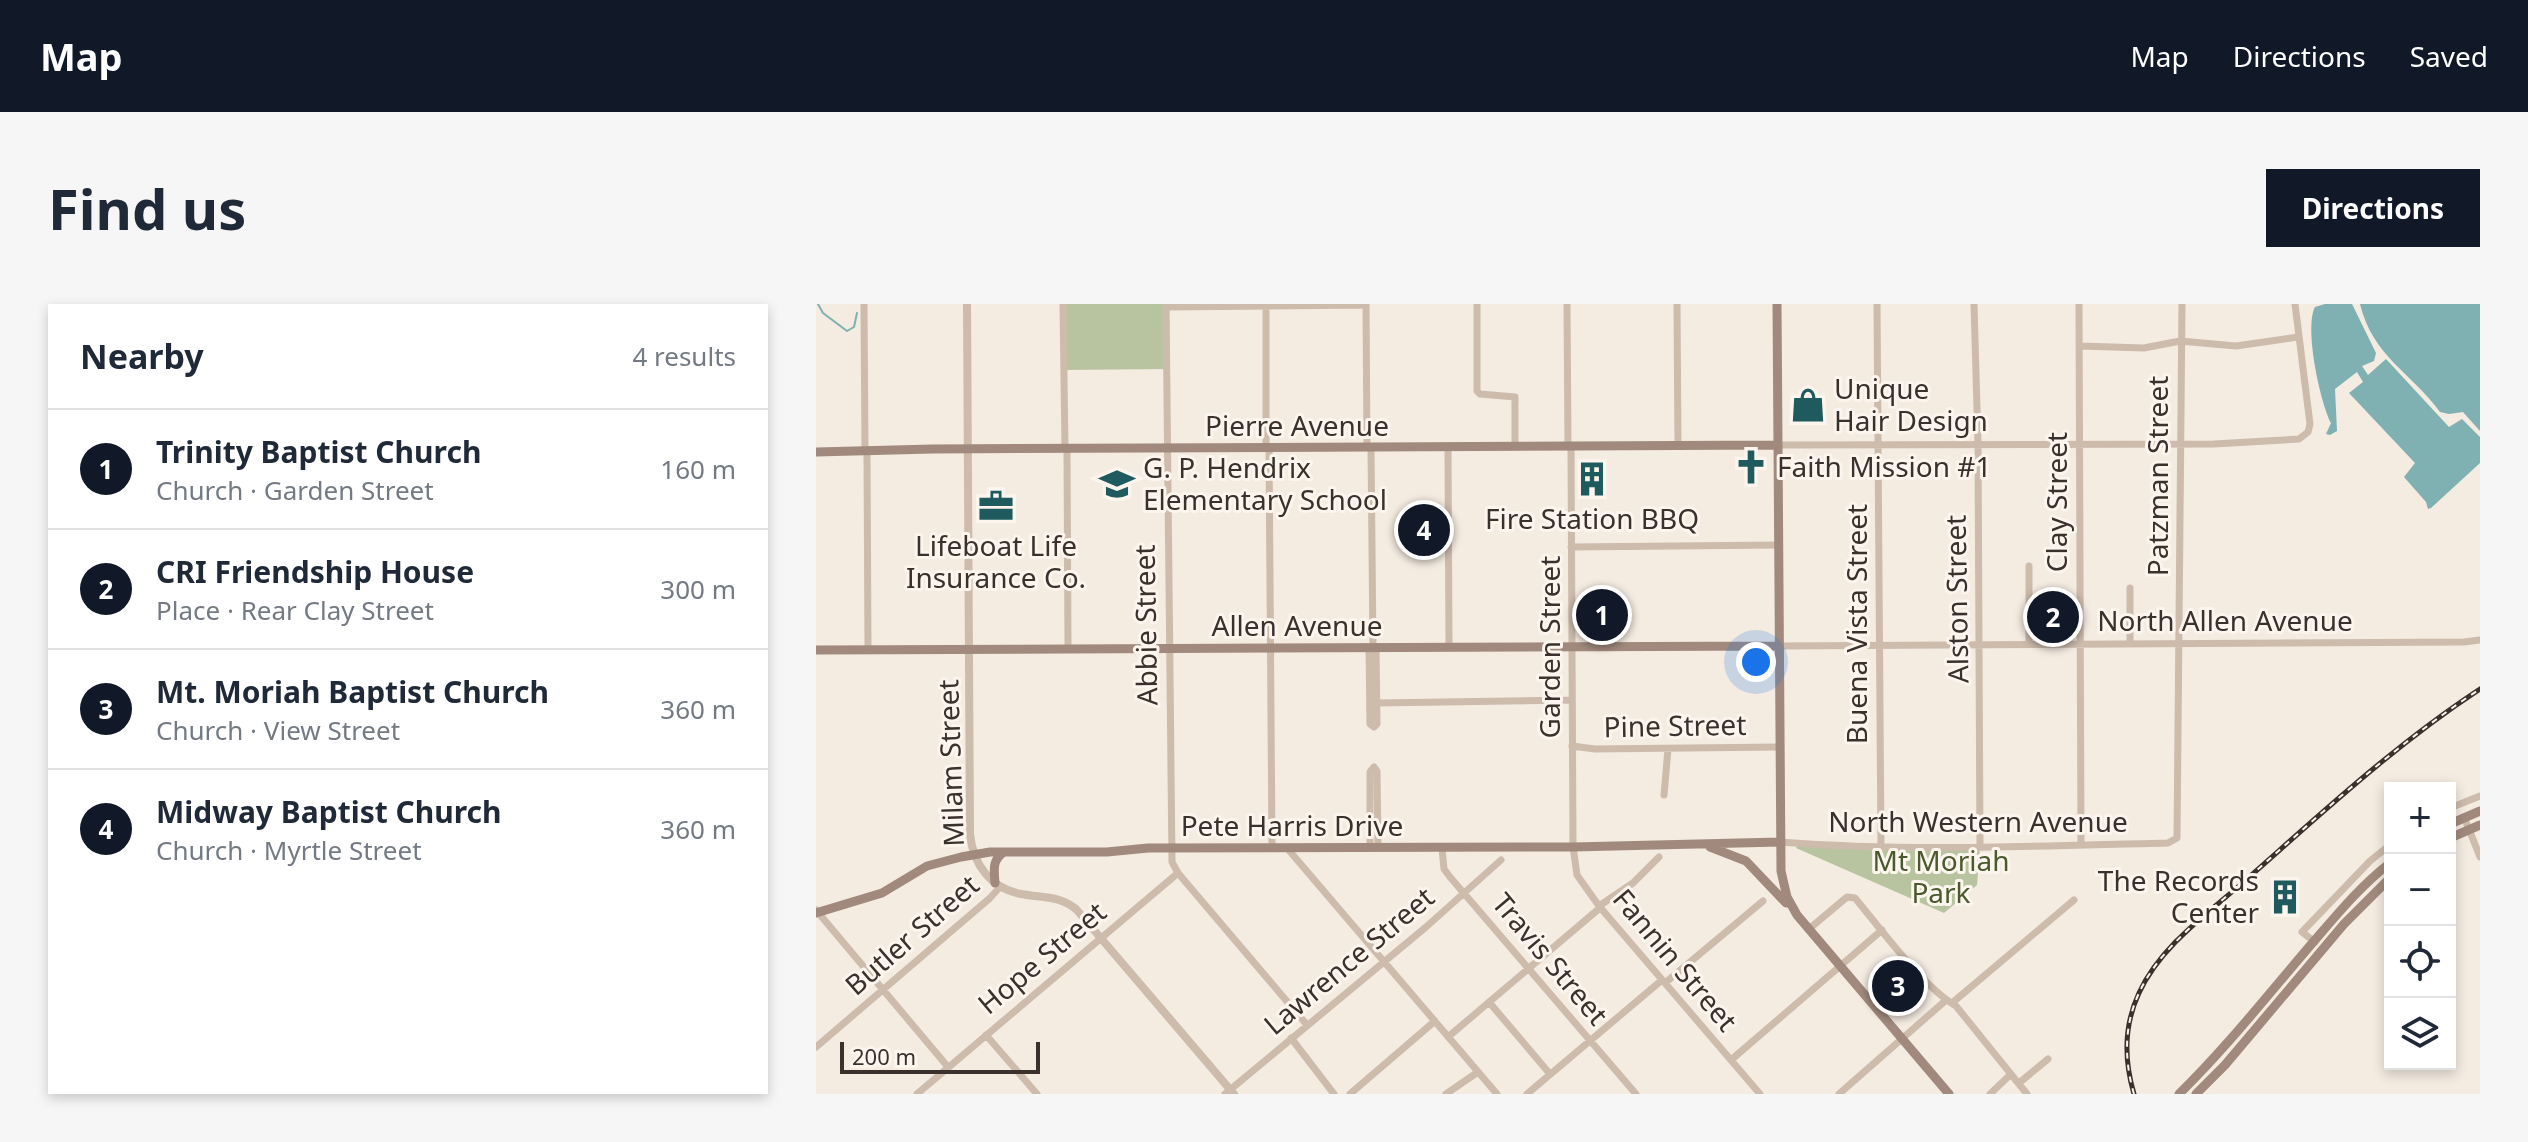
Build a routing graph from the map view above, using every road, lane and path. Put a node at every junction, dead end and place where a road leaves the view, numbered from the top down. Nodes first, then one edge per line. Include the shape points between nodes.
1 (864, 304) edge
2 (967, 304) edge
3 (1063, 304) edge
4 (1477, 304) edge
5 (1567, 304) edge
6 (1677, 304) edge
7 (1777, 304) edge
8 (1877, 304) edge
9 (1974, 304) edge
10 (2079, 304) edge
11 (2182, 304) edge
12 (2295, 304) edge
13 (1266, 305) edge
14 (1366, 305) edge
15 (1166, 306) edge
16 (2298, 337) junction
17 (2180, 341) junction
18 (2080, 346) junction
19 (2181, 443) junction
20 (1978, 444) junction
21 (2078, 444) junction
22 (1778, 445) junction
23 (1878, 445) junction
24 (1678, 446) junction
25 (1369, 447) junction
26 (1448, 447) junction
27 (1515, 447) junction
28 (1569, 447) junction
29 (1167, 448) junction
30 (1268, 448) junction
31 (968, 449) junction
32 (1066, 449) junction
33 (866, 451) junction
34 (816, 452) edge
35 (1778, 545) junction
36 (1571, 547) junction
37 (2029, 566) dead end
38 (2130, 588) dead end
39 (2480, 640) edge
40 (2029, 644) junction
41 (2080, 644) junction
42 (2130, 644) junction
43 (2179, 644) junction
44 (1880, 645) junction
45 (1980, 645) junction
46 (1778, 646) junction
47 (1373, 647) junction
48 (1449, 647) junction
49 (1572, 647) junction
50 (1270, 648) junction
51 (969, 649) junction
52 (1068, 649) junction
53 (1168, 649) junction
54 (816, 650) edge
55 (868, 650) junction
56 (1572, 700) junction
57 (1377, 703) junction
58 (1572, 746) junction
59 (1779, 747) junction
60 (1668, 749) junction
61 (1664, 795) dead end
62 (2480, 796) edge
63 (2456, 806) edge
64 (2480, 811) edge
65 (2464, 817) junction
66 (2456, 821) edge
67 (2480, 825) edge
68 (2469, 829) junction
69 (2456, 835) edge
70 (2175, 839) joint
71 (1780, 842) junction
72 (1695, 844) junction
73 (2081, 844) junction
74 (1573, 847) junction
75 (1881, 847) junction
76 (1980, 847) junction
77 (1272, 848) junction
78 (1287, 848) junction
79 (1374, 848) junction
80 (1442, 848) junction
81 (1172, 849) junction
82 (2384, 850) edge
83 (1004, 852) junction
84 (974, 854) junction
85 (1659, 857) dead end
86 (2480, 857) edge
87 (1501, 860) dead end
88 (2384, 868) edge
89 (1178, 873) junction
90 (2384, 884) edge
91 (998, 885) junction
92 (1465, 893) junction
93 (2074, 900) dead end
94 (1763, 901) dead end
95 (1600, 906) junction
96 (817, 912) edge
97 (1797, 915) junction
98 (1809, 929) junction
99 (1882, 930) junction
100 (1101, 937) junction
101 (2314, 941) junction
102 (2323, 949) junction
103 (1383, 961) junction
104 (1841, 967) junction
105 (1529, 968) junction
106 (1664, 982) junction
107 (883, 990) junction
108 (1489, 1002) junction
109 (1949, 1002) junction
110 (1435, 1021) junction
111 (1307, 1025) junction
112 (986, 1035) junction
113 (1448, 1037) junction
114 (1291, 1038) junction
115 (1903, 1039) junction
116 (1591, 1041) junction
117 (816, 1047) edge
118 (2048, 1059) dead end
119 (1731, 1060) junction
120 (948, 1067) junction
121 (1478, 1072) junction
122 (1550, 1074) junction
123 (2011, 1074) junction
124 (2019, 1083) junction
125 (1230, 1092) edge
126 (917, 1094) edge
127 (1037, 1094) edge
128 (1334, 1094) edge
129 (1350, 1094) edge
130 (1446, 1094) edge
131 (1497, 1094) edge
132 (1527, 1094) edge
133 (1636, 1094) edge
134 (1760, 1094) edge
135 (1839, 1094) edge
136 (1949, 1094) edge
137 (1990, 1094) edge
138 (2027, 1094) edge
139 (2179, 1094) edge
140 (2196, 1094) edge

1 - 33 street
2 - 31 street, Milam Street
3 - 32 street
4 - 27 street via 1477,391 1515,397
5 - 28 street, Garden Street
6 - 24 street
7 - 22 main road
8 - 23 street, Buena Vista Street
9 - 20 street, Alston Street
10 - 18 street, Clay Street
11 - 17 street, Patzman Street
12 - 16 street
13 - 14 street
13 - 15 street
13 - 30 street
14 - 25 street
15 - 29 street, Abbie Street
16 - 17 street via 2236,346
16 - 19 street via 2310,417 2307,433 2283,441
17 - 18 street via 2144,348
17 - 19 street, Patzman Street
18 - 21 street, Clay Street
19 - 21 street
19 - 43 street, Patzman Street
20 - 21 street
20 - 23 street
20 - 45 street, Alston Street
21 - 41 street, Clay Street
22 - 23 street
22 - 24 main road, Pierre Avenue
22 - 35 main road
23 - 44 street, Buena Vista Street
24 - 28 main road, Pierre Avenue
25 - 26 main road, Pierre Avenue
25 - 30 main road, Pierre Avenue
25 - 47 street
26 - 27 main road, Pierre Avenue
26 - 48 street
27 - 28 main road, Pierre Avenue
28 - 36 street, Garden Street
29 - 30 main road, Pierre Avenue
29 - 32 main road, Pierre Avenue
29 - 53 street, Abbie Street
30 - 50 street
31 - 32 main road, Pierre Avenue
31 - 33 main road, Pierre Avenue
31 - 51 street, Milam Street
32 - 52 street
33 - 34 main road, Pierre Avenue
33 - 55 street
35 - 36 street
35 - 46 main road
36 - 49 street, Garden Street
37 - 40 street
38 - 42 street
39 - 43 street, North Allen Avenue
40 - 41 street, North Allen Avenue
40 - 45 street, North Allen Avenue
41 - 42 street, North Allen Avenue
41 - 73 street, Clay Street
42 - 43 street, North Allen Avenue
43 - 70 street, Patzman Street
44 - 45 street, North Allen Avenue
44 - 46 street, North Allen Avenue
44 - 75 street, Buena Vista Street
45 - 76 street, Alston Street
46 - 49 main road, Allen Avenue
46 - 59 main road
47 - 48 main road, Allen Avenue
47 - 50 main road, Allen Avenue
47 - 57 street
47 - 57 street via 1372,727 1377,724
48 - 49 main road, Allen Avenue
49 - 56 street, Garden Street
50 - 53 main road, Allen Avenue
50 - 77 street
51 - 52 main road, Allen Avenue
51 - 55 main road, Allen Avenue
51 - 84 street, Milam Street
52 - 53 main road, Allen Avenue
53 - 81 street, Abbie Street
54 - 55 main road, Allen Avenue
56 - 57 street
56 - 58 street, Garden Street
58 - 60 street, Pine Street
58 - 74 street, Garden Street
59 - 60 street, Pine Street
59 - 71 main road
60 - 61 street
62 - 63 street
64 - 65 main road
65 - 66 main road
65 - 68 street
67 - 68 main road
68 - 69 main road
68 - 86 street
70 - 73 street, North Western Avenue
71 - 72 main road, Pete Harris Drive
71 - 75 street, North Western Avenue
71 - 97 main road via 1783,885
72 - 74 main road, Pete Harris Drive
72 - 97 main road via 1746,861
73 - 76 street, North Western Avenue
74 - 80 main road, Pete Harris Drive
74 - 95 street, Fannin Street via 1577,875
75 - 76 street, North Western Avenue
77 - 78 main road, Pete Harris Drive
77 - 81 main road, Pete Harris Drive
78 - 79 main road, Pete Harris Drive
78 - 103 street
79 - 79 street via 1377,771 1374,767 1370,772
79 - 80 main road, Pete Harris Drive
80 - 92 street, Travis Street via 1444,869
81 - 83 main road, Pete Harris Drive
81 - 89 street
82 - 101 street via 2302,932
83 - 84 main road, Pete Harris Drive
83 - 91 main road via 993,868
84 - 91 street, Milam Street via 982,871
84 - 96 main road, Pete Harris Drive via 937,862 882,893
85 - 95 street
87 - 92 street, Lawrence Street
88 - 101 main road
89 - 100 street, Hope Street
89 - 111 street
90 - 102 main road
91 - 100 street via 1062,900
91 - 107 street, Butler Street via 990,898
92 - 103 street, Lawrence Street
92 - 105 street, Travis Street
93 - 109 street
94 - 106 street
95 - 105 street
95 - 106 street, Fannin Street
96 - 107 street
97 - 98 main road
98 - 99 street via 1851,896
98 - 104 main road
99 - 104 street
99 - 109 street
100 - 112 street, Hope Street
100 - 125 street
101 - 102 street
101 - 139 main road
102 - 140 main road
103 - 110 street
103 - 111 street, Lawrence Street
104 - 115 main road
104 - 119 street
105 - 108 street
105 - 116 street, Travis Street
106 - 116 street
106 - 119 street, Fannin Street
107 - 117 street, Butler Street
107 - 120 street
108 - 113 street
108 - 122 street
109 - 115 street
109 - 123 street
110 - 113 street
110 - 129 street
111 - 114 street, Lawrence Street
112 - 120 street, Hope Street
112 - 127 street
113 - 121 street
114 - 125 street, Lawrence Street
114 - 128 street
115 - 135 street
115 - 136 main road
116 - 122 street
116 - 133 street, Travis Street
118 - 124 street
119 - 134 street, Fannin Street
120 - 126 street, Hope Street
121 - 130 street
121 - 131 street
122 - 132 street
123 - 124 street
123 - 137 street
124 - 138 street

